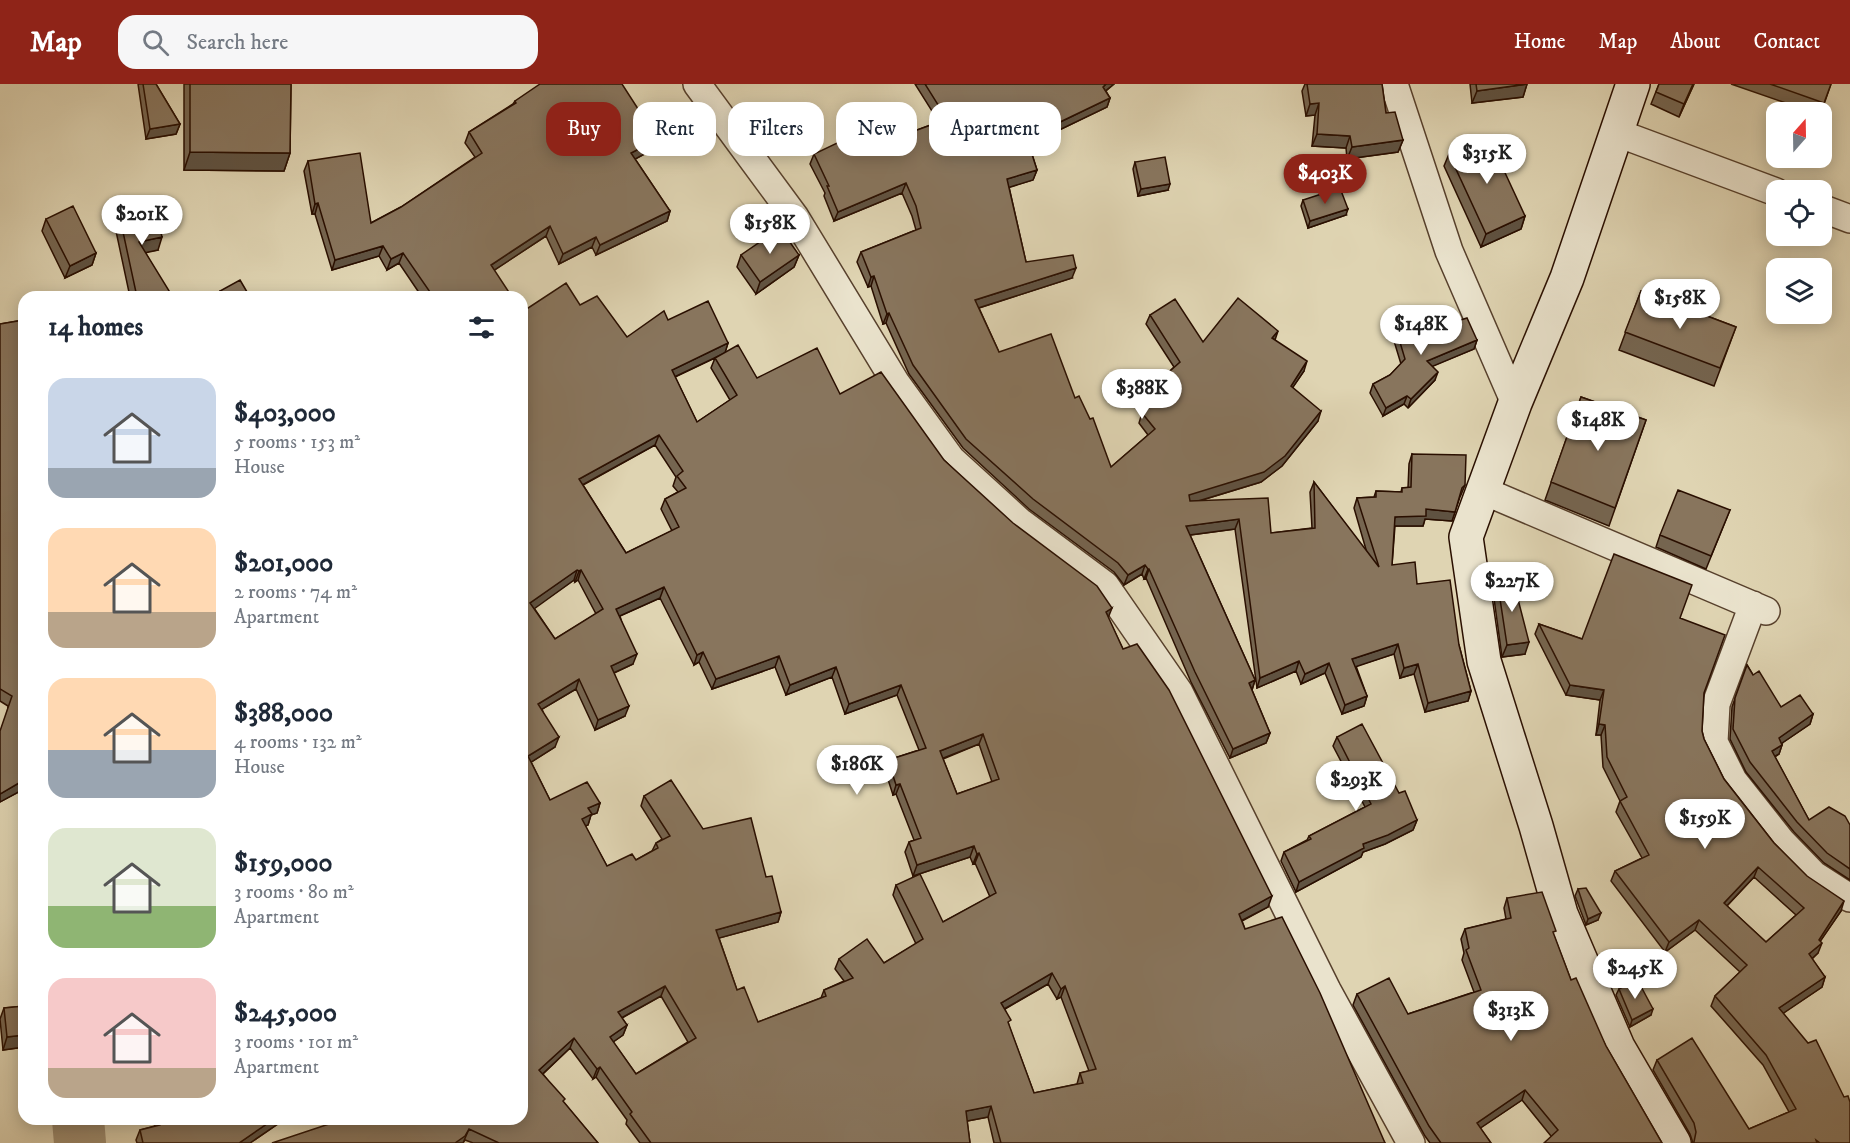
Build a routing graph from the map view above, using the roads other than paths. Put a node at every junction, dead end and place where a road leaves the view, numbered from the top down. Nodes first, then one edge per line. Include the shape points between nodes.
1 (698, 84) edge
2 (1394, 84) edge
3 (1633, 84) edge
4 (1615, 132) junction
5 (1766, 188) edge
6 (1832, 212) edge
7 (1850, 219) edge
8 (1515, 403) junction
9 (1484, 491) junction
10 (1850, 898) edge
11 (1411, 1143) edge
12 (1674, 1143) edge

1 - 11 street via 795,217 896,383 951,459 1019,521 1105,585 1179,692 1327,990
2 - 8 street via 1449,251
3 - 4 street
4 - 5 street
4 - 8 street via 1567,278
6 - 7 street
8 - 9 street
9 - 10 street via 1760,608 1716,704 1714,742 1733,780 1782,842 1814,875
9 - 12 street via 1466,537 1484,661 1561,914 1618,1047

